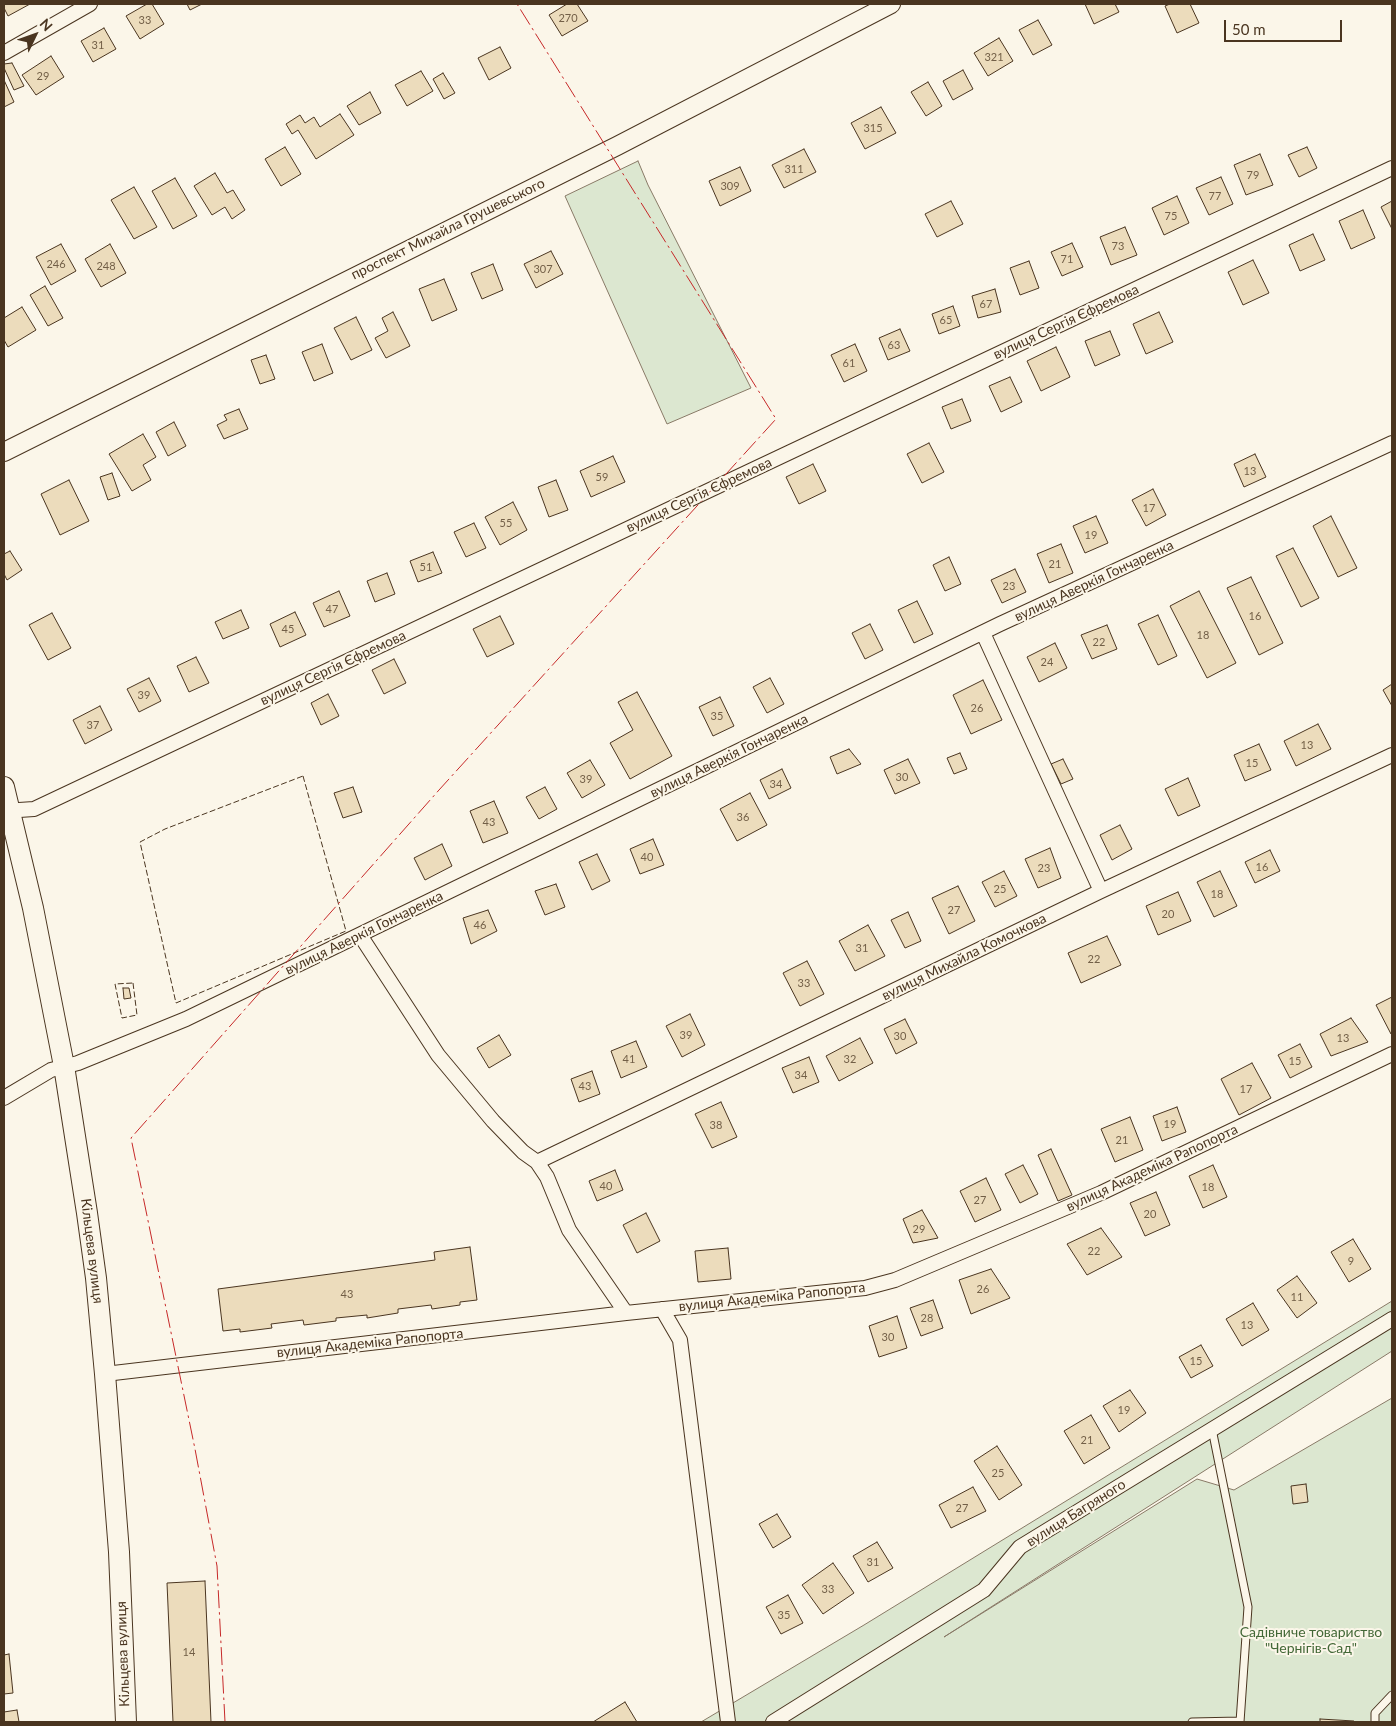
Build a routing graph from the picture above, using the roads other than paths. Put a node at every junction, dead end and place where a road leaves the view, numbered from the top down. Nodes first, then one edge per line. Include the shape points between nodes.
1 (90, 4) edge
2 (891, 4) edge
3 (4, 53) edge
4 (1392, 168) edge
5 (1392, 443) edge
6 (4, 452) edge
7 (983, 633) junction
8 (1392, 754) edge
9 (4, 786) edge
10 (7, 811) edge
11 (1101, 891) junction
12 (360, 935) junction
13 (1392, 1054) edge
14 (64, 1066) junction
15 (4, 1098) edge
16 (537, 1162) junction
17 (662, 1309) junction
18 (626, 1312) junction
19 (1392, 1319) edge
20 (106, 1374) junction
21 (1212, 1429) junction
22 (1392, 1695) edge
23 (126, 1722) edge
24 (728, 1722) edge
25 (773, 1722) edge
26 (1192, 1722) edge
27 (1240, 1722) edge
28 (1375, 1722) edge

1 - 3 street
2 - 6 street, проспект Михайла Грушевського via 617,146
4 - 10 street, вулиця Сергія Єфремова via 34,810
5 - 7 street, вулиця Аверкія Гончаренка
7 - 11 street
7 - 12 street, вулиця Аверкія Гончаренка
8 - 11 street, вулиця Михайла Комочкова
9 - 10 main road, Кільцева вулиця
10 - 14 main road, Кільцева вулиця via 34,908
11 - 16 street, вулиця Михайла Комочкова
12 - 14 street, вулиця Аверкія Гончаренка via 186,1019
12 - 16 street via 438,1055 493,1121
13 - 17 street, вулиця Академіка Рапопорта via 1101,1193 895,1280 865,1288
14 - 15 street, вулиця Аверкія Гончаренка via 51,1070
14 - 20 main road, Кільцева вулиця via 88,1213
16 - 18 street via 547,1176 569,1230
17 - 18 street, вулиця Академіка Рапопорта
17 - 24 street via 680,1340
18 - 20 street, вулиця Академіка Рапопорта
19 - 21 street, вулиця Багряного
20 - 23 main road, Кільцева вулиця via 120,1552
21 - 25 street, вулиця Багряного via 1020,1547 984,1590
21 - 27 lane via 1248,1607
22 - 28 lane via 1375,1714
26 - 27 lane

